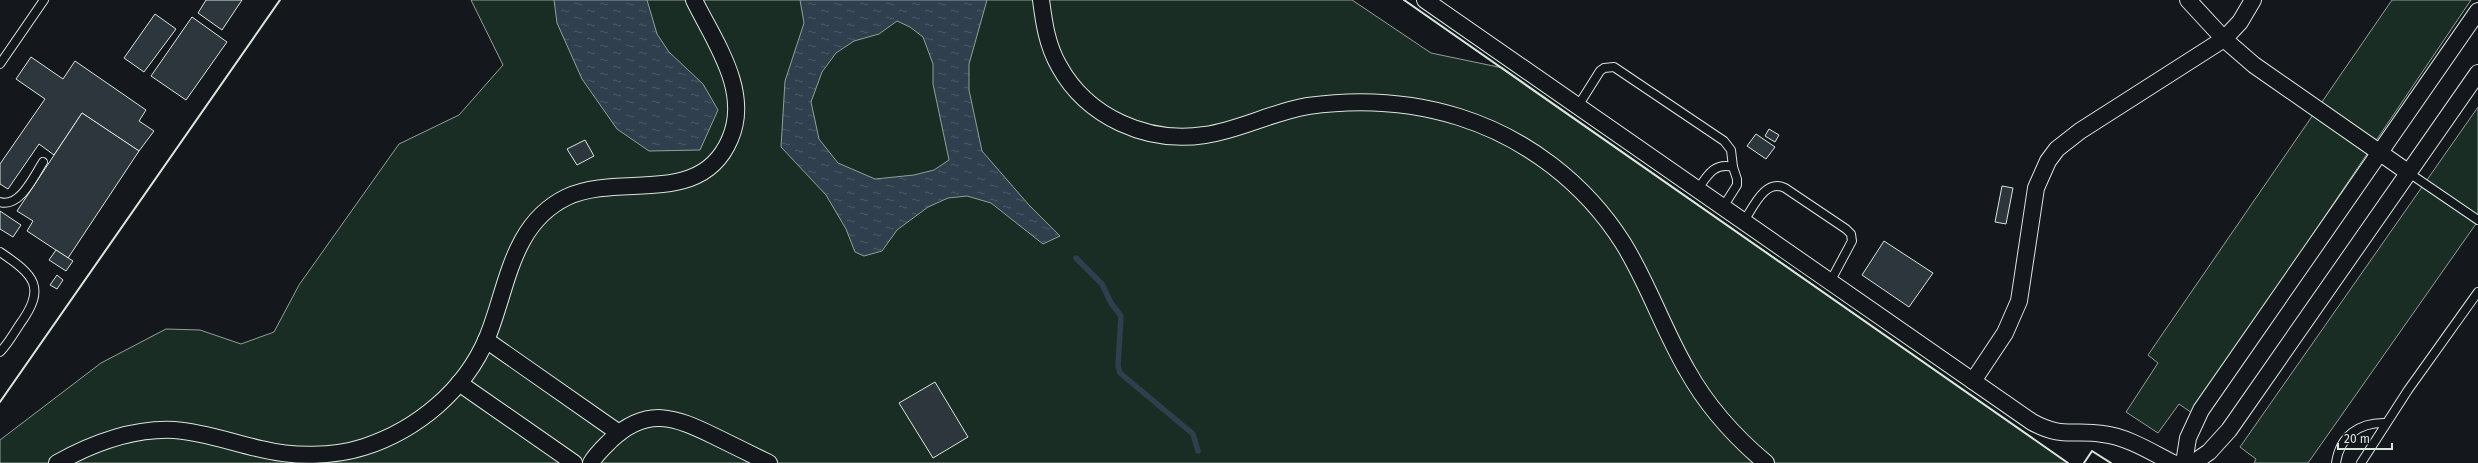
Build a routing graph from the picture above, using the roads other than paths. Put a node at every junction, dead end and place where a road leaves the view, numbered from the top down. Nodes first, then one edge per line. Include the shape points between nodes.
1 (44, 0) edge
2 (694, 0) edge
3 (1041, 0) edge
4 (1426, 0) edge
5 (2188, 0) edge
6 (2253, 0) edge
7 (2478, 11) edge
8 (2224, 39) junction
9 (0, 64) edge
10 (2478, 73) edge
11 (1578, 106) junction
12 (2379, 153) junction
13 (43, 162) dead end
14 (1733, 167) junction
15 (2409, 173) junction
16 (1698, 189) junction
17 (0, 202) edge
18 (1723, 207) junction
19 (2478, 220) edge
20 (1744, 221) junction
21 (0, 252) edge
22 (1830, 282) junction
23 (2478, 292) edge
24 (486, 340) junction
25 (0, 352) edge
26 (1973, 381) junction
27 (459, 383) junction
28 (2386, 423) junction
29 (619, 433) junction
30 (57, 463) edge
31 (574, 463) edge
32 (591, 463) edge
33 (769, 463) edge
34 (1766, 463) edge
35 (2173, 463) edge
36 (2184, 463) edge
37 (2193, 463) edge
38 (2336, 463) edge
39 (2361, 463) edge

1 - 9 lane
2 - 24 street via 731,75 735,91 735,123 723,152 699,174 685,180 669,184 600,187 582,191 550,208 532,225 516,252
3 - 34 street via 1050,45 1058,65 1070,84 1103,114 1143,132 1163,136 1204,135 1224,131 1286,110 1334,103 1383,103 1459,117 1510,138 1534,152 1578,188 1610,224 1636,265 1686,370 1702,394 1740,439
4 - 11 street
5 - 8 street
6 - 8 street via 2240,22
7 - 12 street
8 - 12 street via 2254,65
8 - 26 street via 2080,131 2057,149 2048,161 2036,188 2019,302 2005,333
10 - 15 street
11 - 14 lane via 1600,71 1614,67 1724,141 1731,150
11 - 16 street
12 - 15 street
12 - 36 street via 2201,410 2188,438
13 - 17 lane via 16,200 6,204
14 - 16 lane via 1715,168
14 - 18 lane via 1737,185
15 - 19 lane
15 - 37 street via 2229,430 2209,452
16 - 18 street
18 - 20 street
20 - 22 street
20 - 22 lane via 1765,190 1777,186 1785,188 1846,229 1851,234 1852,242
21 - 25 lane via 24,268 35,290 32,306
22 - 26 street
23 - 28 lane
24 - 27 street
24 - 29 street
26 - 35 street via 2042,428 2064,434 2114,436
27 - 30 street via 446,398 415,422 362,448 323,454 284,453 196,433 154,430 113,437
27 - 31 street
28 - 38 lane via 2366,424 2348,435 2341,443
28 - 39 lane
29 - 32 street
29 - 33 street via 639,421 674,419

